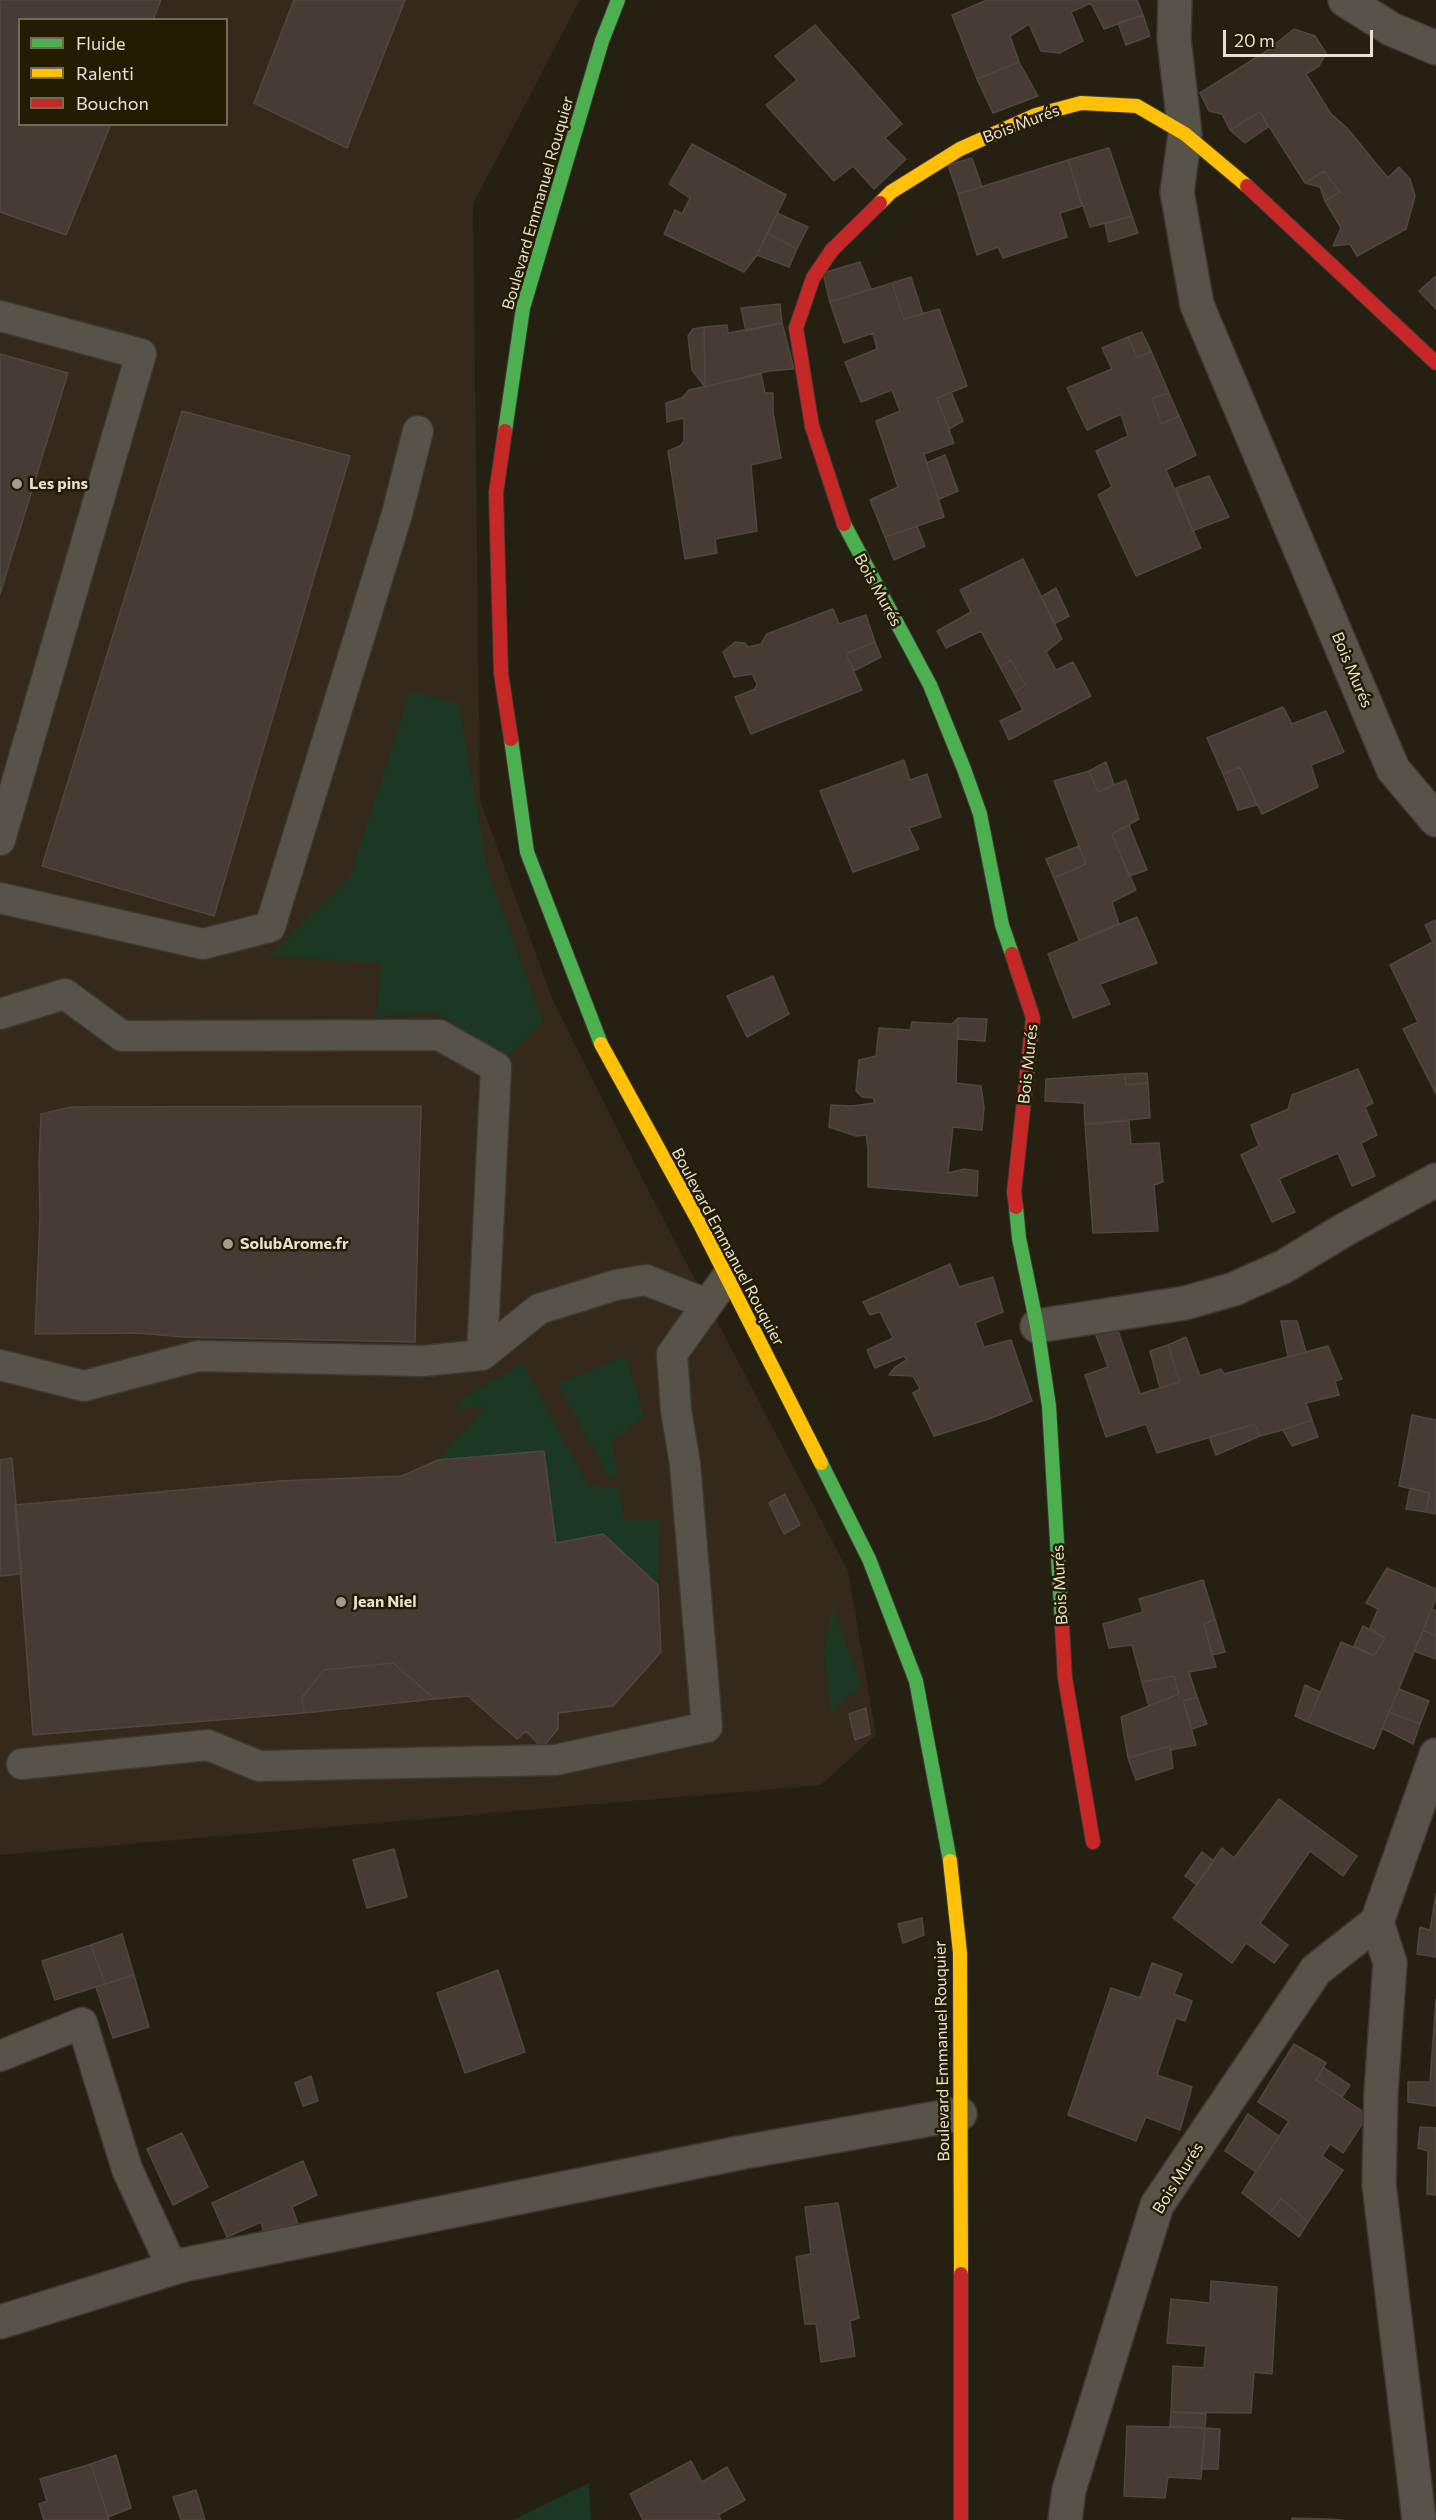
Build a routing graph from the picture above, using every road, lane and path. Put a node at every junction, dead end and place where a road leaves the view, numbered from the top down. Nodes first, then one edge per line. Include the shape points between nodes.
1 (618, 0) edge
2 (1175, 0) edge
3 (1345, 0) edge
4 (1436, 48) edge
5 (1185, 134) junction
6 (0, 316) edge
7 (1436, 363) edge
8 (418, 431) dead end
9 (1436, 820) edge
10 (0, 840) edge
11 (0, 898) edge
12 (0, 1014) edge
13 (1436, 1180) edge
14 (727, 1277) junction
15 (707, 1304) junction
16 (1037, 1326) junction
17 (482, 1355) junction
18 (0, 1365) edge
19 (1436, 1755) edge
20 (22, 1764) dead end
21 (1093, 1842) dead end
22 (1377, 1923) junction
23 (0, 2056) edge
24 (960, 2114) junction
25 (173, 2269) junction
26 (0, 2322) edge
27 (961, 2520) edge
28 (1065, 2520) edge
29 (1419, 2520) edge

1 - 14 street, Boulevard Emmanuel Rouquier via 602,41 523,308 496,493 501,674 527,852 606,1056
2 - 5 street, Bois Murés via 1174,39
3 - 4 street via 1391,29
5 - 7 street, Bois Murés via 1234,173
5 - 9 street, Bois Murés via 1177,192 1197,305 1394,769
5 - 16 street, Bois Murés via 1137,106 1081,103 1036,115 960,149 891,192 831,250 813,278 796,328 812,426 847,533 930,685 964,770 980,814 1002,925 1033,1018 1014,1192
6 - 10 lane via 141,354
8 - 11 lane via 397,514 270,927 203,945
12 - 17 lane via 65,994 122,1036 439,1035 496,1067
13 - 16 street via 1283,1267 1234,1289 1185,1304
14 - 15 lane
14 - 24 street, Boulevard Emmanuel Rouquier via 869,1559 916,1681 947,1838 960,1953
15 - 17 lane via 646,1280 616,1286 538,1309
15 - 20 lane via 672,1354 707,1726 555,1760 259,1766 208,1745
16 - 21 street, Bois Murés via 1049,1406 1065,1678
17 - 18 lane via 423,1361 198,1356 84,1386
19 - 22 street
22 - 28 street, Bois Murés via 1316,1970 1157,2205 1070,2490
22 - 29 street via 1390,1963 1379,2184
23 - 25 lane via 82,2023 127,2169
24 - 25 street via 732,2154
24 - 27 street, Boulevard Emmanuel Rouquier
25 - 26 street

